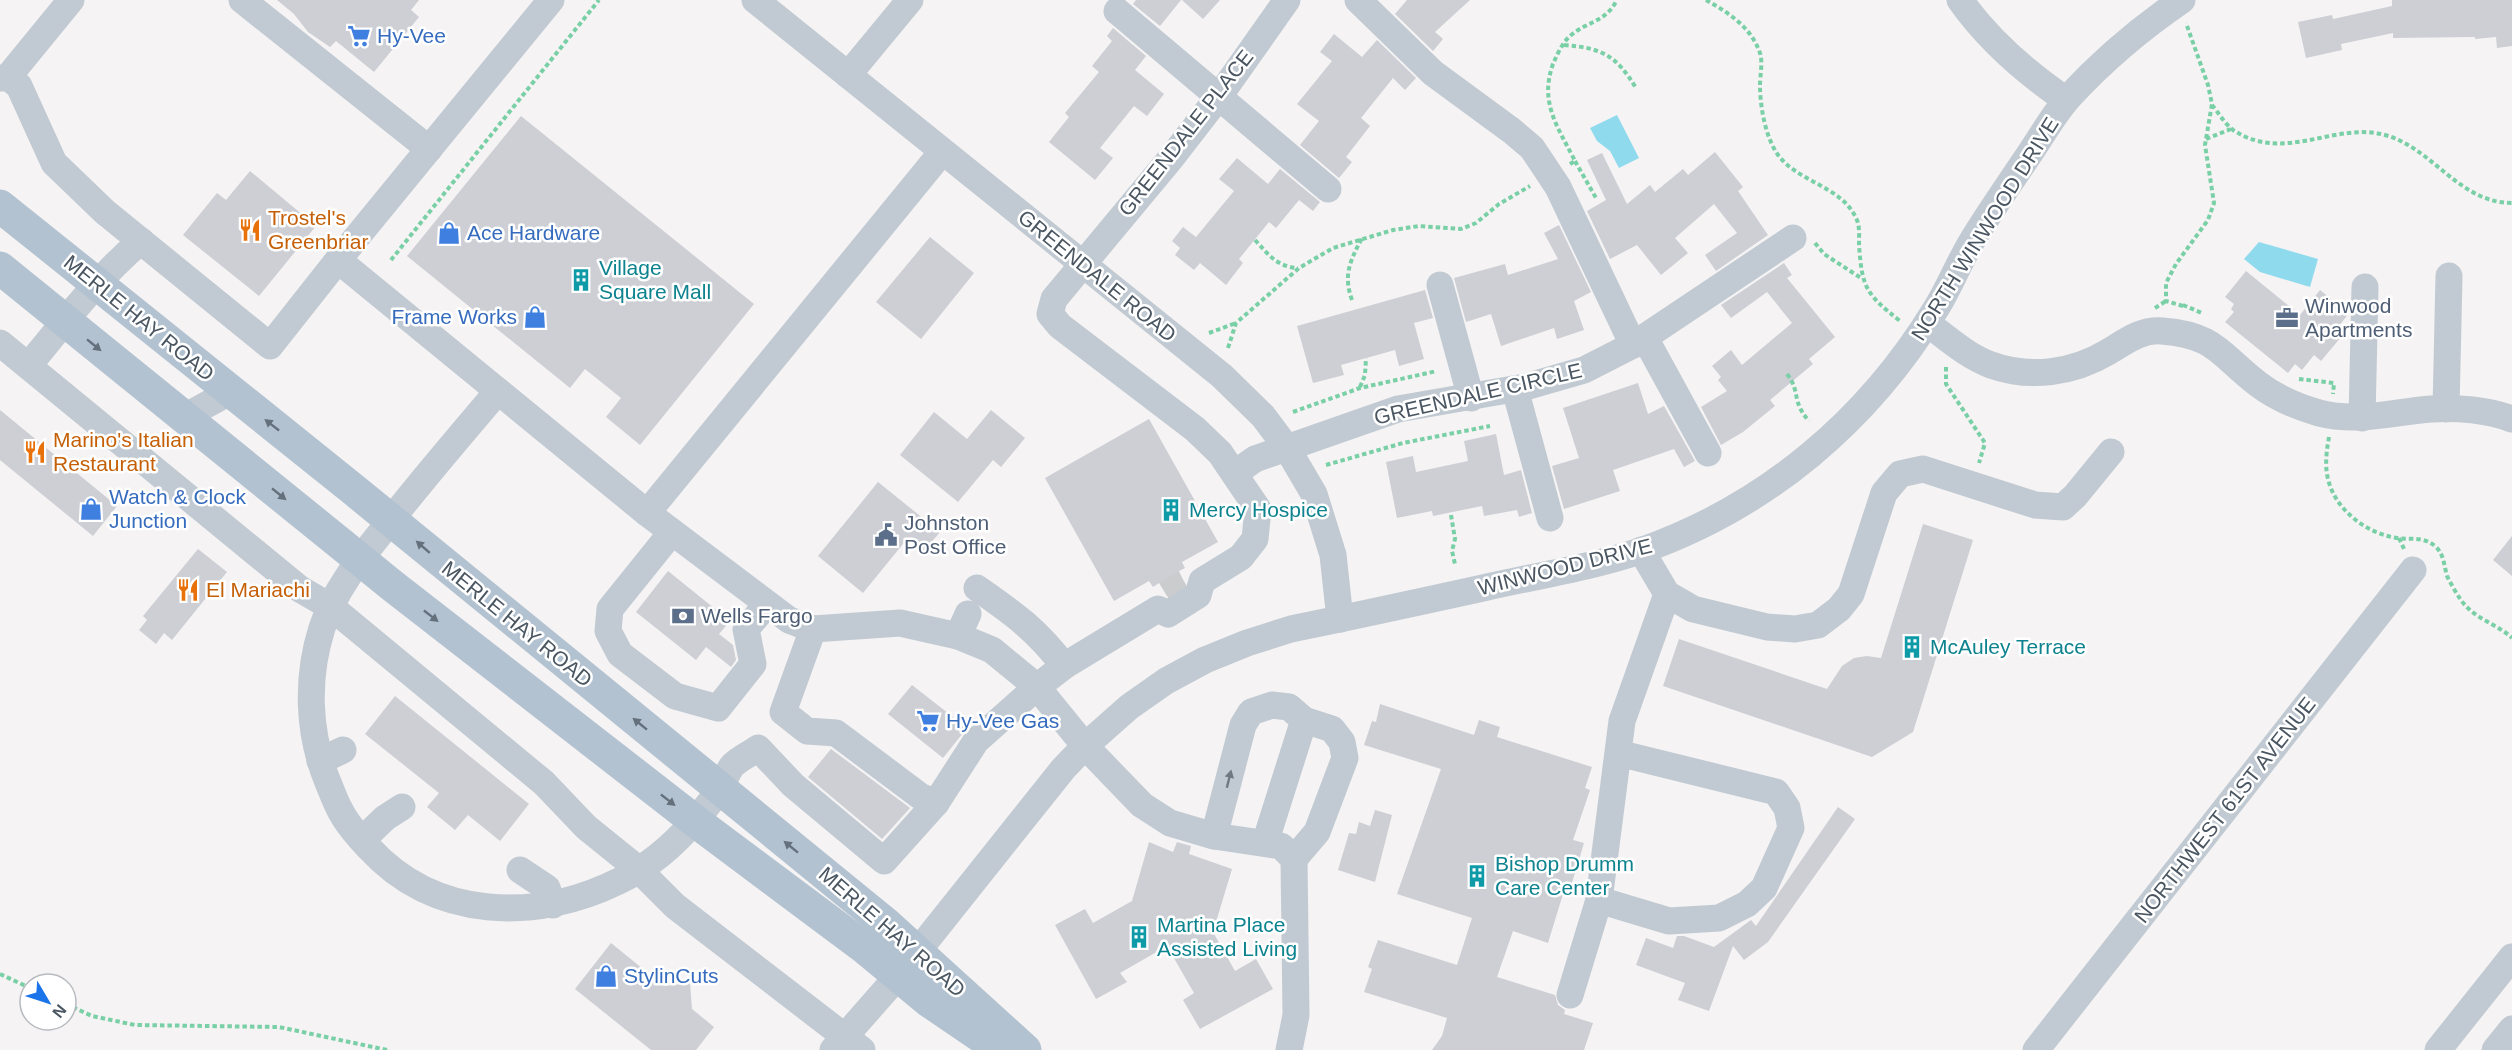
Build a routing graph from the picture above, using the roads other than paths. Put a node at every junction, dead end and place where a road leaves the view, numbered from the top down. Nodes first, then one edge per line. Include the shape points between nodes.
1 (71, 0) edge
2 (242, 0) edge
3 (551, 0) edge
4 (755, 0) edge
5 (910, 0) edge
6 (1287, 0) edge
7 (1358, 0) edge
8 (1960, 0) edge
9 (2180, 1) edge
10 (1117, 11) dead end
11 (848, 75) junction
12 (4, 77) edge
13 (1220, 96) junction
14 (2067, 100) junction
15 (429, 149) junction
16 (942, 152) junction
17 (1328, 189) dead end
18 (0, 206) edge
19 (1793, 238) road end
20 (141, 241) junction
21 (338, 260) junction
22 (1082, 264) junction
23 (0, 268) edge
24 (2449, 276) dead end
25 (97, 284) junction
26 (1440, 285) dead end
27 (2365, 287) dead end
28 (65, 322) junction
29 (1923, 328) junction
30 (1639, 341) junction
31 (0, 343) edge
32 (28, 366) junction
33 (1898, 366) joint
34 (1515, 389) junction
35 (498, 391) junction
36 (230, 392) junction
37 (1471, 398) junction
38 (2446, 409) junction
39 (184, 417) junction
40 (2362, 418) junction
41 (2512, 419) edge
42 (1287, 448) junction
43 (2111, 452) dead end
44 (1708, 453) dead end
45 (1236, 473) junction
46 (647, 513) junction
47 (1550, 518) dead end
48 (390, 520) junction
49 (672, 532) junction
50 (1641, 550) junction
51 (360, 559) junction
52 (2413, 570) dead end
53 (977, 588) dead end
54 (1667, 594) junction
55 (767, 604) junction
56 (331, 607) junction
57 (1340, 619) junction
58 (813, 629) junction
59 (1064, 666) junction
60 (1037, 687) junction
61 (783, 712) junction
62 (1304, 720) junction
63 (1085, 746) junction
64 (758, 748) junction
65 (1618, 753) junction
66 (720, 789) junction
67 (936, 803) junction
68 (402, 807) dead end
69 (694, 821) junction
70 (1214, 836) junction
71 (362, 840) junction
72 (1264, 843) junction
73 (1294, 859) junction
74 (638, 869) junction
75 (520, 870) dead end
76 (1599, 900) junction
77 (552, 904) junction
78 (2512, 957) edge
79 (908, 964) junction
80 (1570, 995) dead end
81 (2512, 1029) edge
82 (847, 1045) edge
83 (1001, 1050) edge
84 (1025, 1050) edge
85 (1289, 1050) edge
86 (2036, 1050) edge
87 (2438, 1050) edge
88 (2495, 1050) edge

1 - 12 street
2 - 15 street
3 - 15 street
4 - 11 street, GREENDALE ROAD
5 - 11 street
6 - 13 street, GREENDALE PLACE
7 - 30 street via 1433,73 1532,148 1551,174
8 - 14 street via 2008,56
9 - 14 street, NORTH WINWOOD DRIVE via 2099,66
10 - 13 street
11 - 16 street, GREENDALE ROAD
12 - 20 street via 19,86 54,163
13 - 17 street
13 - 22 street, GREENDALE PLACE
14 - 29 street, NORTH WINWOOD DRIVE via 1972,241
15 - 21 street
16 - 22 street, GREENDALE ROAD
16 - 46 street
18 - 25 main road, MERLE HAY ROAD
19 - 30 street, GREENDALE CIRCLE
20 - 21 street via 270,346
20 - 25 street
21 - 35 street
22 - 42 street, GREENDALE ROAD via 1221,376 1263,416
22 - 45 street, GREENDALE PLACE via 1054,299 1050,314 1059,326 1195,429
23 - 28 main road, MERLE HAY ROAD
24 - 38 street
25 - 28 street
25 - 36 main road, MERLE HAY ROAD
26 - 37 street
27 - 40 street
28 - 32 street
28 -> 39 main road, MERLE HAY ROAD
29 - 33 street, NORTH WINWOOD DRIVE
29 - 40 street via 1992,365 2031,374 2070,369 2133,336 2159,330 2194,335 2218,348 2258,384 2286,401 2320,413
30 - 34 street, GREENDALE CIRCLE via 1584,370
30 - 44 street
31 - 32 street
32 - 56 street via 300,589
33 - 50 street, WINWOOD DRIVE via 1829,441 1786,476 1689,532
34 - 37 street, GREENDALE CIRCLE
34 - 47 street
35 - 46 street
35 - 48 street
36 - 39 street
48 -> 36 main road, MERLE HAY ROAD
37 - 42 street, GREENDALE CIRCLE via 1398,409
38 - 40 street
38 - 41 street
39 -> 51 main road, MERLE HAY ROAD
42 - 45 street, GREENDALE CIRCLE via 1255,459
42 - 57 street, GREENDALE ROAD via 1314,494 1333,555
43 - 54 street via 2063,507 2035,505 1923,469 1900,474 1884,493 1851,594 1818,625 1795,629 1767,627 1693,609
45 - 59 street via 1258,509 1255,539 1241,557 1178,592
46 - 49 street
48 - 51 street
66 -> 48 main road, MERLE HAY ROAD
49 - 55 street
49 - 55 street via 610,609 608,631 620,654 675,696 718,708 753,664 746,629
50 - 54 street
50 - 57 street, WINWOOD DRIVE
51 - 56 street
51 -> 69 main road, MERLE HAY ROAD
52 - 86 street, NORTHWEST 61ST AVENUE
53 - 59 street via 1020,617
54 - 65 street via 1622,722
55 - 58 street via 789,620
56 - 71 street via 312,674 311,720 331,755 339,809
56 - 74 street via 544,783 586,827
57 - 63 street, WINWOOD DRIVE via 1291,629 1205,660 1129,707
58 - 60 street via 900,623 963,625
58 - 61 street
59 - 60 street
60 - 63 street
60 - 67 street via 976,741
61 - 64 street
61 - 67 street via 807,731 836,733 920,796
70 -> 62 street via 1243,725 1251,712 1272,705 1289,707
62 - 72 street
62 - 73 street via 1332,729 1342,742 1345,758 1317,832
63 - 70 street via 1142,805 1170,823
63 - 79 street, WINWOOD DRIVE
64 - 66 street via 732,766
64 - 67 street via 793,785 884,861
65 - 76 street
65 - 76 street via 1776,792 1787,808 1791,828 1764,888 1747,904 1719,918 1669,921
66 - 69 street
79 -> 66 main road, MERLE HAY ROAD
68 - 71 street
69 - 74 street via 666,850
69 - 79 main road, MERLE HAY ROAD
70 - 72 street
71 - 77 street via 396,873 452,900 492,908
72 - 73 street via 1281,846
73 - 85 street via 1296,1015
74 - 77 street via 619,881
74 - 82 street via 675,906
75 - 77 street via 547,888
76 - 80 street
78 - 87 street
79 - 82 street, WINWOOD DRIVE
79 - 83 main road, MERLE HAY ROAD via 929,1002
79 - 84 main road, MERLE HAY ROAD
81 - 88 street

